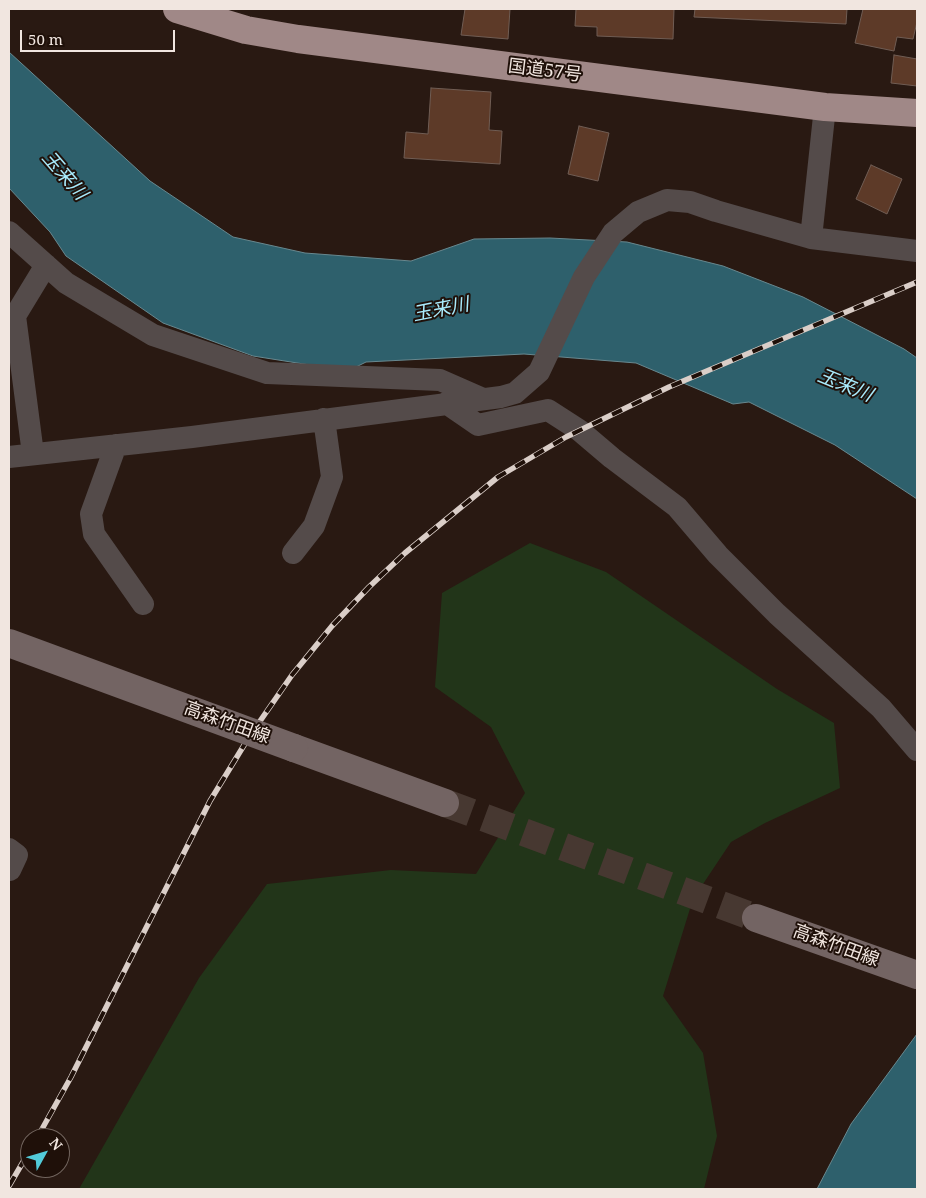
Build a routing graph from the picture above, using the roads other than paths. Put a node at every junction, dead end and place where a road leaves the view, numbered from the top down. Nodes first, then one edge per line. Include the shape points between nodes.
1 (177, 9) edge
2 (825, 107) junction
3 (917, 112) edge
4 (9, 232) edge
5 (811, 238) junction
6 (917, 251) edge
7 (46, 265) junction
8 (481, 398) junction
9 (446, 403) junction
10 (324, 419) junction
11 (116, 445) junction
12 (33, 454) junction
13 (9, 457) edge
14 (292, 553) dead end
15 (143, 604) dead end
16 (9, 643) edge
17 (917, 750) edge
18 (445, 803) tunnel mouth
19 (756, 918) tunnel mouth
20 (914, 974) edge

1 - 2 highway, 国道57号 via 246,30 298,39
2 - 3 highway, 国道57号
2 - 5 street
4 - 7 street
5 - 6 street
5 - 8 street via 690,202 667,200 638,212 613,233 584,276 539,372 515,393
7 - 8 street via 66,283 153,335 267,373 440,380
7 - 12 street via 15,316
8 - 9 street
9 - 10 street
9 - 17 street via 478,425 548,410 579,430 678,507 718,555 880,708
10 - 11 street
10 - 14 street via 332,477 314,526
11 - 12 street
11 - 15 street via 91,514 94,534
12 - 13 street
16 - 18 main road, 高森竹田線, bridge
19 - 20 main road, 高森竹田線

